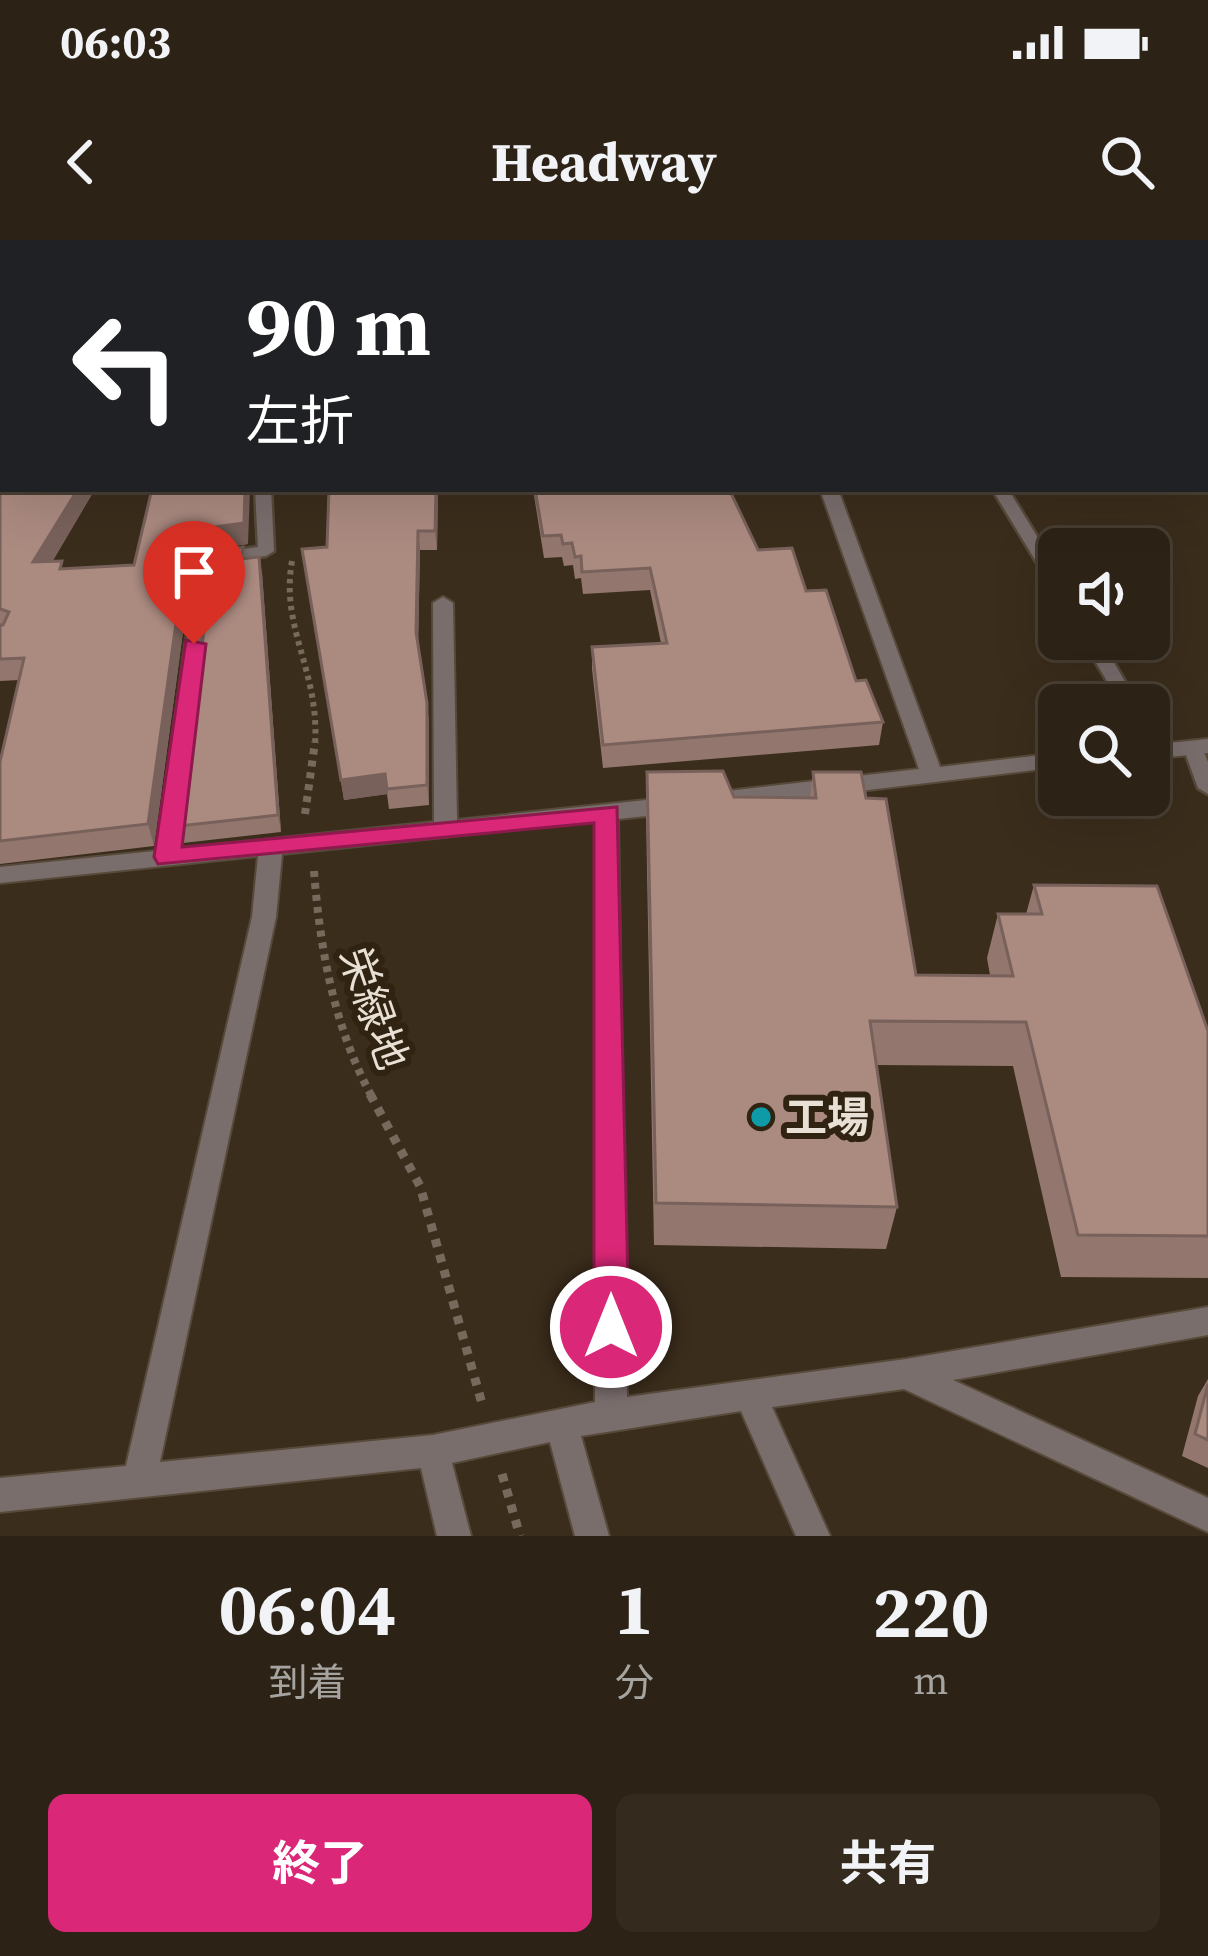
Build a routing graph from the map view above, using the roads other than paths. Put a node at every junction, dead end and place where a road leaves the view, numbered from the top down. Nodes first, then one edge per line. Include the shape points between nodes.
1 (263, 492) edge
2 (830, 492) edge
3 (1002, 492) edge
4 (1038, 551) edge
5 (442, 603) dead end
6 (1200, 746) edge
7 (1170, 747) edge
8 (1038, 762) edge
9 (932, 773) junction
10 (1208, 788) edge
11 (608, 813) junction
12 (446, 829) junction
13 (285, 844) junction
14 (167, 857) junction
15 (0, 875) edge
16 (1208, 1322) edge
17 (907, 1374) junction
18 (750, 1395) junction
19 (611, 1414) junction
20 (562, 1424) junction
21 (433, 1450) junction
22 (140, 1478) junction
23 (0, 1495) edge
24 (1208, 1515) edge
25 (454, 1536) edge
26 (592, 1536) edge
27 (813, 1536) edge

1 - 14 lane via 266,551 205,559
2 - 9 street
3 - 4 lane
5 - 12 street
6 - 7 street
6 - 10 lane
8 - 9 street
9 - 11 street
11 - 12 street
11 - 19 street
12 - 13 street
13 - 14 street
13 - 22 street
14 - 15 street
16 - 17 street
17 - 18 street
17 - 24 street
18 - 19 street
18 - 27 street
19 - 20 street
20 - 21 street
20 - 26 street
21 - 22 street
21 - 25 street
22 - 23 street

